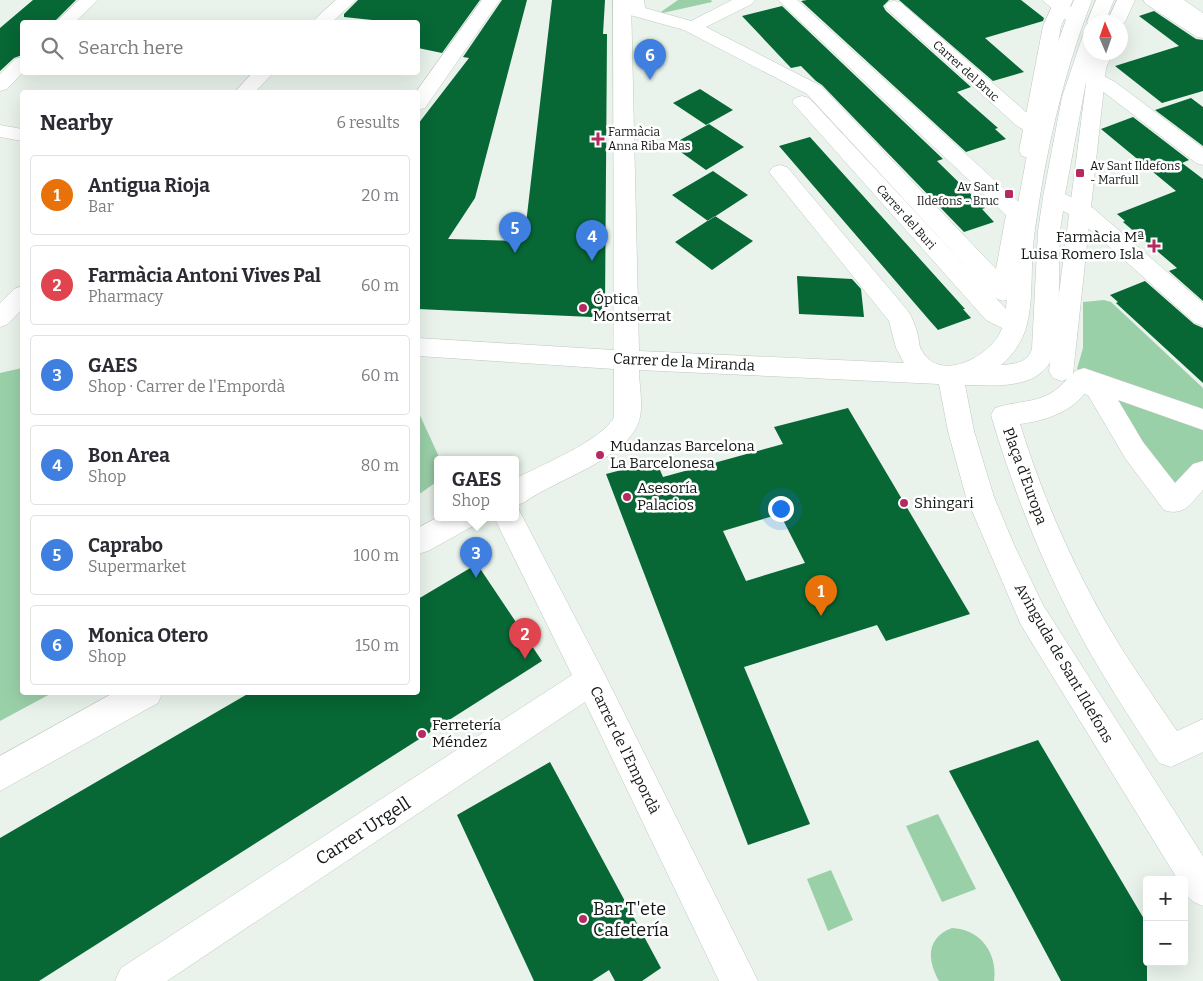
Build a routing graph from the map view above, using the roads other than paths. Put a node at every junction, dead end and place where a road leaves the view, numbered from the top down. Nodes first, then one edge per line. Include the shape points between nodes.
1 (88, 0) edge
2 (347, 0) edge
3 (491, 0) edge
4 (622, 0) edge
5 (669, 0) edge
6 (746, 0) edge
7 (787, 0) edge
8 (1105, 0) edge
9 (1126, 0) edge
10 (1152, 0) edge
11 (1172, 0) edge
12 (1187, 0) edge
13 (894, 6) dead end
14 (642, 7) edge
15 (1072, 8) edge
16 (1203, 11) edge
17 (1119, 15) edge
18 (67, 20) edge
19 (324, 20) edge
20 (1203, 21) edge
21 (693, 27) junction
22 (1203, 33) edge
23 (1089, 60) edge
24 (1100, 60) edge
25 (20, 65) edge
26 (1088, 74) junction
27 (262, 75) edge
28 (0, 85) edge
29 (246, 90) edge
30 (420, 101) edge
31 (802, 102) dead end
32 (1037, 129) junction
33 (0, 131) edge
34 (20, 135) edge
35 (1203, 158) edge
36 (780, 172) dead end
37 (1054, 197) junction
38 (1081, 211) junction
39 (1017, 212) junction
40 (20, 298) edge
41 (6, 317) edge
42 (1203, 317) edge
43 (1016, 324) junction
44 (420, 347) edge
45 (627, 360) junction
46 (1038, 363) junction
47 (1062, 370) junction
48 (948, 375) junction
49 (1203, 420) edge
50 (1203, 472) edge
51 (519, 495) edge
52 (457, 521) edge
53 (513, 521) edge
54 (420, 541) edge
55 (591, 680) junction
56 (142, 695) edge
57 (1203, 736) edge
58 (0, 774) edge
59 (1203, 888) edge
60 (134, 981) edge
61 (739, 981) edge

1 - 18 street
2 - 19 street
3 - 30 street
4 - 45 street
5 - 14 street
6 - 21 street
7 - 39 street
8 - 15 street
9 - 17 street
10 - 22 street
11 - 20 street
12 - 16 street
13 - 32 street, Carrer del Bruc via 1024,122
14 - 21 street
15 - 32 street via 1063,52
21 - 39 street via 814,90 1003,292
23 - 26 street
24 - 26 street via 1097,68
25 - 28 street
26 - 35 street
26 - 37 street via 1072,97
26 - 38 street
27 - 29 street
31 - 43 street, Carrer del Buri via 994,314
32 - 39 street
32 - 43 street via 1020,255
33 - 34 street
36 - 48 street via 900,317 909,354 916,364
37 - 38 street
37 - 46 street via 1049,231 1046,339 1044,353
38 - 42 street
38 - 47 street
40 - 41 street
43 - 48 street via 1001,352 985,364
44 - 45 street, Carrer de la Miranda
45 - 48 street, Carrer de la Miranda
45 - 51 street via 628,406 622,430 608,443 523,488
46 - 47 street
46 - 48 street via 1027,370 1003,375
47 - 49 street
48 - 59 street, Avinguda de Sant Ildefons via 980,497 1032,615
50 - 57 street, Plaça d'Europa via 1174,502 1134,450 1098,388 1079,382 1073,392 1050,406 1035,412 1004,415 1029,494 1056,556 1110,658 1171,751
52 - 54 street
53 - 55 street, Carrer de l'Empordà
55 - 60 street, Carrer Urgell
55 - 61 street, Carrer de l'Empordà
56 - 58 street

